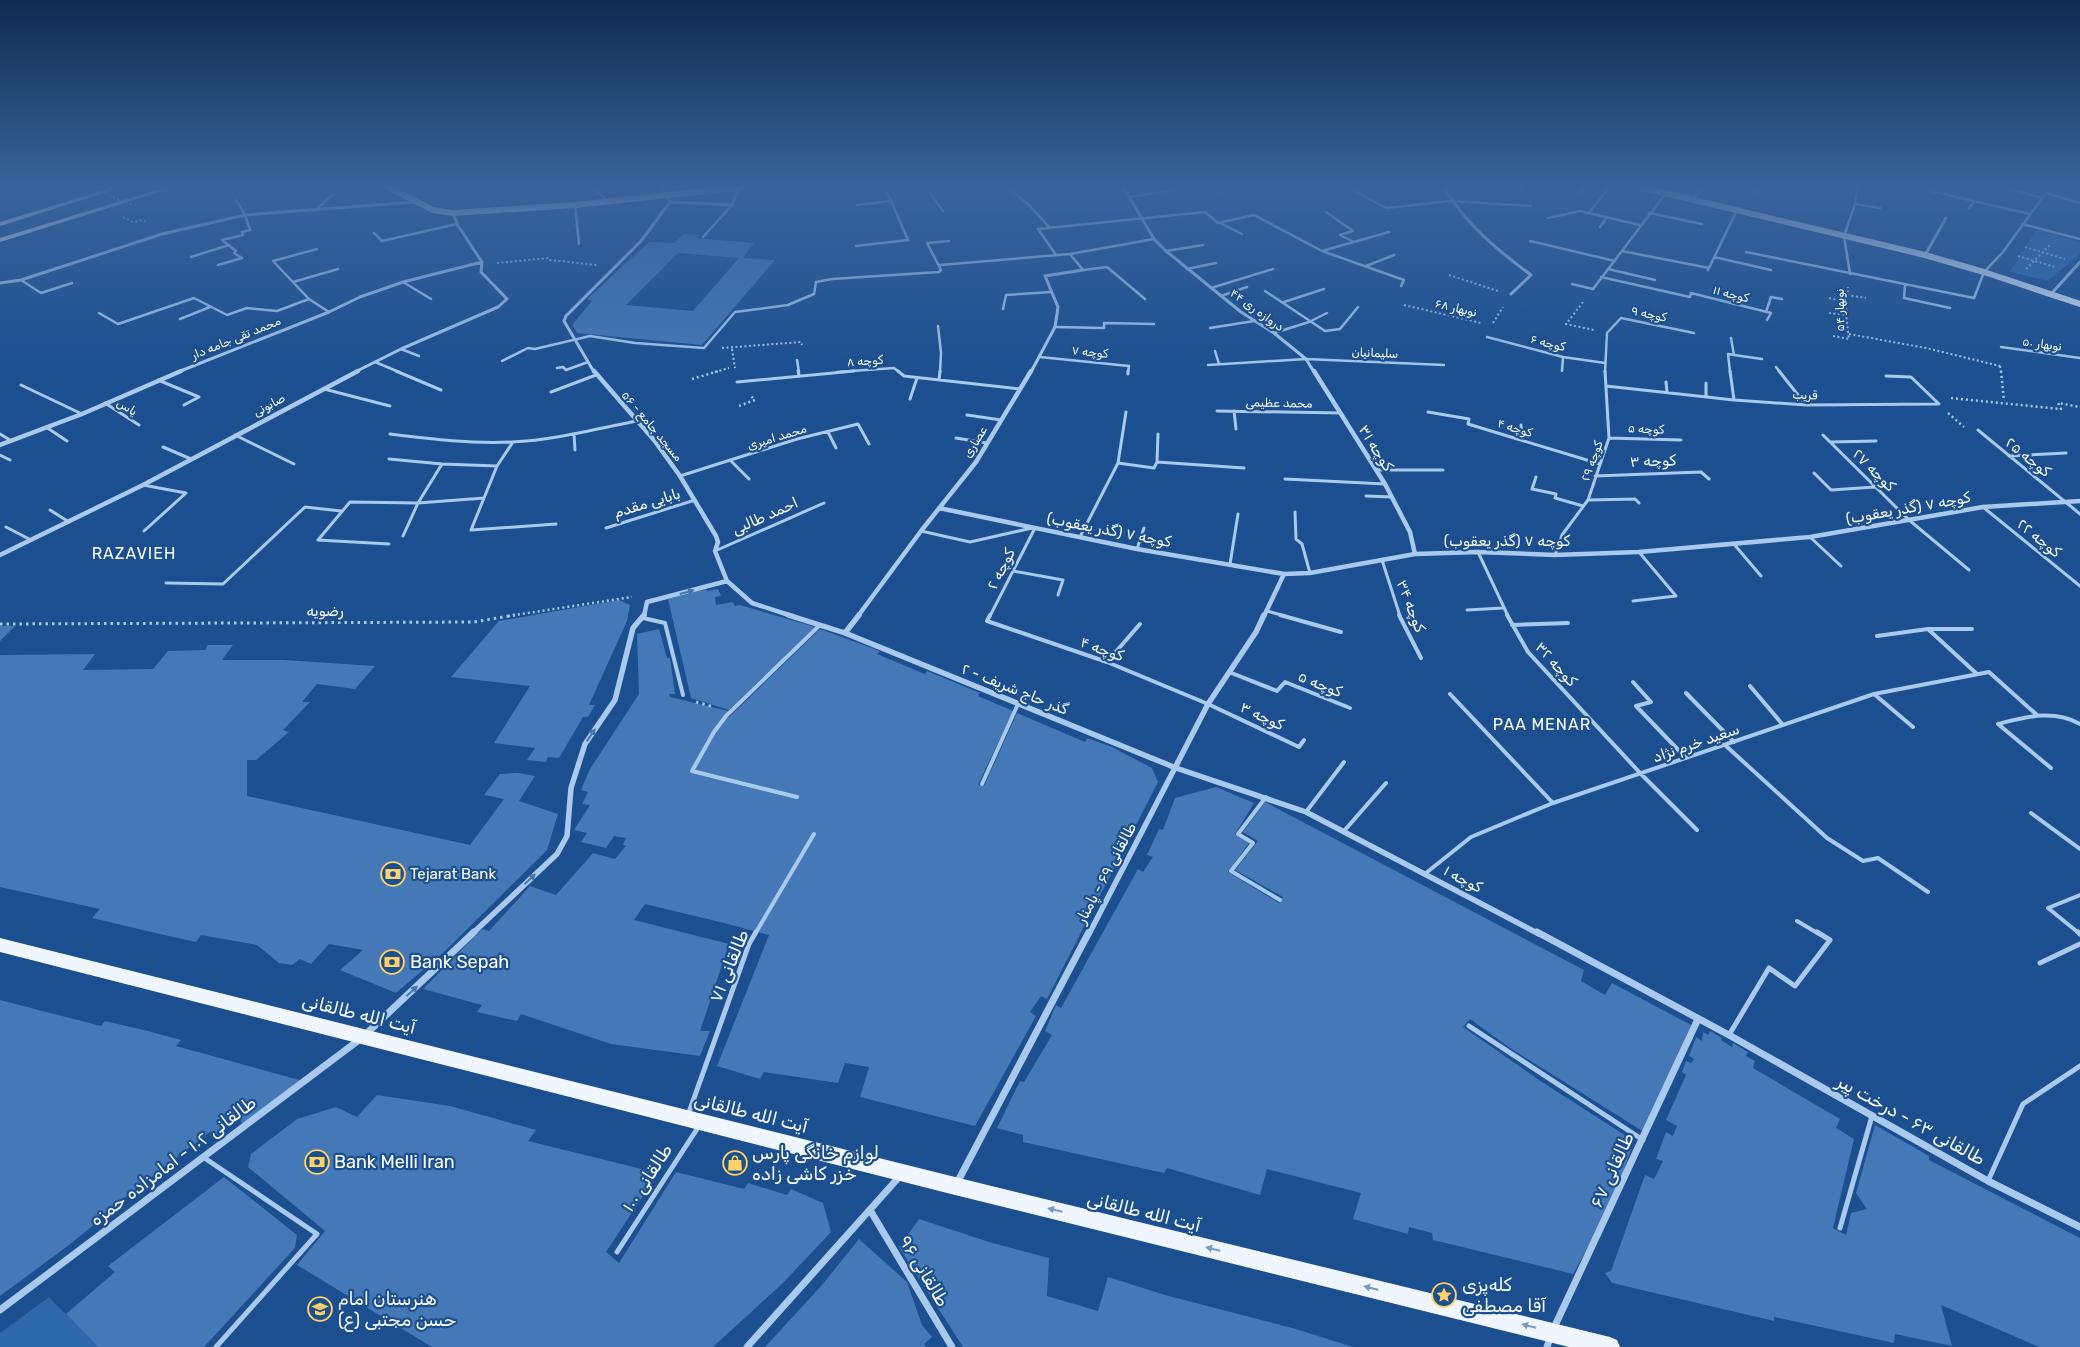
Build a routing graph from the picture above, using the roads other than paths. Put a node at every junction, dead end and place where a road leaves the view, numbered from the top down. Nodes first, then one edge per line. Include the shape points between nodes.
1 (120, 248) edge
2 (223, 248) edge
3 (232, 248) edge
4 (473, 248) edge
5 (634, 248) edge
6 (929, 248) edge
7 (1051, 248) edge
8 (1104, 248) edge
9 (1163, 248) edge
10 (1185, 248) edge
11 (1318, 248) edge
12 (1329, 248) edge
13 (1495, 248) edge
14 (1559, 248) edge
15 (1624, 248) edge
16 (1718, 248) edge
17 (1846, 248) edge
18 (1895, 248) edge
19 (1929, 248) edge
20 (2006, 248) edge
21 (316, 249) dead end
22 (1322, 250) junction
23 (1166, 251) junction
24 (1622, 251) junction
25 (1746, 252) dead end
26 (1070, 254) junction
27 (1056, 255) junction
28 (1394, 255) dead end
29 (1925, 255) junction
30 (191, 257) dead end
31 (1714, 257) junction
32 (1615, 261) junction
33 (482, 262) junction
34 (2080, 262) edge
35 (1216, 264) dead end
36 (218, 265) dead end
37 (940, 265) junction
38 (1366, 266) junction
39 (338, 269) dead end
40 (1187, 269) junction
41 (1273, 269) dead end
42 (1083, 270) junction
43 (1608, 270) junction
44 (1770, 270) dead end
45 (1984, 272) junction
46 (1850, 274) junction
47 (1601, 277) junction
48 (21, 280) junction
49 (1655, 280) dead end
50 (293, 282) junction
51 (403, 282) junction
52 (0, 283) edge
53 (72, 283) dead end
54 (1572, 284) dead end
55 (1904, 285) junction
56 (1401, 286) dead end
57 (1247, 287) dead end
58 (1211, 288) junction
59 (1324, 289) dead end
60 (1266, 291) dead end
61 (1051, 292) junction
62 (1511, 294) road end
63 (2051, 294) junction
64 (1221, 296) junction
65 (309, 299) junction
66 (432, 299) dead end
67 (1782, 299) dead end
68 (1145, 300) dead end
69 (1284, 302) junction
70 (2080, 304) edge
71 (210, 307) junction
72 (1358, 307) dead end
73 (1950, 308) dead end
74 (1003, 309) dead end
75 (329, 312) junction
76 (1766, 312) junction
77 (98, 313) dead end
78 (1326, 313) dead end
79 (180, 318) dead end
80 (1254, 320) junction
81 (1767, 320) dead end
82 (1310, 322) junction
83 (1154, 324) dead end
84 (938, 326) dead end
85 (1055, 327) junction
86 (1210, 328) dead end
87 (1274, 333) junction
88 (1607, 333) joint
89 (1694, 333) dead end
90 (1487, 337) road end
91 (1731, 338) dead end
92 (574, 339) junction
93 (2001, 347) dead end
94 (401, 349) junction
95 (1215, 351) dead end
96 (1734, 355) junction
97 (419, 356) dead end
98 (1040, 357) junction
99 (1563, 357) junction
100 (2080, 358) edge
101 (1306, 359) junction
102 (1762, 359) dead end
103 (797, 360) dead end
104 (502, 361) dead end
105 (375, 362) junction
106 (588, 362) junction
107 (1605, 362) junction
108 (1219, 364) junction
109 (1208, 365) dead end
110 (1444, 365) dead end
111 (1776, 367) dead end
112 (557, 368) dead end
113 (1562, 371) dead end
114 (1128, 374) dead end
115 (596, 375) junction
116 (799, 375) junction
117 (1886, 376) dead end
118 (918, 378) junction
119 (158, 380) junction
120 (939, 380) junction
121 (737, 382) dead end
122 (1666, 382) dead end
123 (1706, 383) dead end
124 (21, 385) dead end
125 (1606, 386) junction
126 (322, 389) junction
127 (441, 390) dead end
128 (1021, 390) junction
129 (551, 392) dead end
130 (1667, 392) junction
131 (1706, 397) junction
132 (910, 399) dead end
133 (1734, 400) junction
134 (105, 404) junction
135 (184, 405) dead end
136 (1806, 405) junction
137 (390, 406) dead end
138 (1217, 411) dead end
139 (1234, 411) junction
140 (1126, 412) dead end
141 (1428, 412) dead end
142 (1341, 413) junction
143 (82, 414) junction
144 (966, 415) dead end
145 (1000, 420) junction
146 (637, 421) junction
147 (140, 425) dead end
148 (1521, 426) dead end
149 (46, 427) junction
150 (1236, 429) dead end
151 (1978, 430) road end
152 (828, 432) junction
153 (0, 434) edge
154 (235, 434) junction
155 (390, 434) dead end
156 (574, 434) junction
157 (1158, 434) dead end
158 (1823, 435) dead end
159 (956, 438) dead end
160 (1609, 438) junction
161 (10, 440) junction
162 (1522, 440) junction
163 (1681, 440) dead end
164 (67, 441) dead end
165 (1876, 441) dead end
166 (513, 442) junction
167 (1831, 442) junction
168 (869, 444) dead end
169 (986, 444) junction
170 (0, 445) edge
171 (164, 447) dead end
172 (836, 448) dead end
173 (575, 450) dead end
174 (2066, 453) dead end
175 (0, 455) edge
176 (2008, 456) junction
177 (191, 459) junction
178 (389, 459) dead end
179 (10, 460) dead end
180 (730, 460) junction
181 (1157, 462) junction
182 (1118, 463) junction
183 (294, 464) dead end
184 (442, 464) junction
185 (1600, 464) junction
186 (497, 466) junction
187 (1244, 468) dead end
188 (1377, 470) junction
189 (1443, 470) dead end
190 (1814, 473) dead end
191 (680, 476) junction
192 (1595, 476) junction
193 (1536, 477) dead end
194 (749, 479) dead end
195 (1285, 479) dead end
196 (1709, 479) dead end
197 (1385, 484) junction
198 (143, 485) junction
199 (1876, 487) junction
200 (1366, 496) dead end
201 (1392, 497) junction
202 (484, 498) junction
203 (695, 500) junction
204 (1588, 500) junction
205 (2080, 501) edge
206 (2065, 502) junction
207 (418, 503) junction
208 (824, 503) dead end
209 (1639, 503) dead end
210 (1583, 506) junction
211 (1983, 507) junction
212 (939, 508) junction
213 (50, 510) dead end
214 (340, 511) junction
215 (1295, 512) dead end
216 (1238, 514) dead end
217 (2080, 514) edge
218 (1909, 520) junction
219 (69, 522) junction
220 (556, 524) dead end
221 (6, 527) dead end
222 (606, 528) dead end
223 (1034, 528) junction
224 (1144, 528) dead end
225 (144, 531) dead end
226 (921, 531) junction
227 (403, 536) dead end
228 (1080, 537) junction
229 (1810, 537) junction
230 (31, 540) junction
231 (1734, 543) junction
232 (389, 544) dead end
233 (1137, 549) junction
234 (715, 551) junction
235 (1478, 552) junction
236 (1639, 552) junction
237 (1415, 554) junction
238 (1555, 555) junction
239 (0, 556) edge
240 (1382, 560) junction
241 (1230, 564) junction
242 (1841, 566) dead end
243 (1013, 570) junction
244 (1969, 570) dead end
245 (1310, 573) junction
246 (1284, 574) junction
247 (1761, 576) dead end
248 (727, 581) junction
249 (166, 583) dead end
250 (2080, 586) edge
251 (1058, 595) dead end
252 (1634, 601) dead end
253 (1503, 608) junction
254 (1467, 610) dead end
255 (1267, 611) junction
256 (643, 618) junction
257 (987, 621) joint
258 (1568, 622) dead end
259 (1140, 624) dead end
260 (820, 625) junction
261 (1512, 625) junction
262 (1928, 629) junction
263 (1972, 629) dead end
264 (1341, 632) dead end
265 (845, 633) junction
266 (1877, 636) dead end
267 (1421, 658) dead end
268 (1107, 662) junction
269 (1229, 672) junction
270 (1976, 674) junction
271 (1633, 682) dead end
272 (1750, 686) dead end
273 (1450, 694) dead end
274 (1686, 694) dead end
275 (1874, 694) junction
276 (683, 695) road end
277 (1018, 704) junction
278 (1208, 704) junction
279 (1350, 708) dead end
280 (2037, 715) junction
281 (2080, 724) edge
282 (1783, 725) junction
283 (1913, 727) dead end
284 (1304, 740) dead end
285 (1734, 742) junction
286 (1725, 745) junction
287 (1686, 758) junction
288 (1344, 762) dead end
289 (1176, 768) junction
290 (2051, 768) dead end
291 (1641, 774) junction
292 (1386, 783) dead end
293 (982, 784) dead end
294 (797, 796) dead end
295 (1266, 797) junction
296 (1553, 803) junction
297 (1306, 812) junction
298 (2031, 813) dead end
299 (1697, 830) dead end
300 (1344, 831) junction
301 (814, 834) dead end
302 (2080, 850) edge
303 (1426, 873) junction
304 (1928, 892) dead end
305 (2080, 896) edge
306 (1280, 900) dead end
307 (1797, 921) dead end
308 (2080, 934) edge
309 (2080, 944) edge
310 (0, 945) edge
311 (2040, 963) dead end
312 (1698, 1019) junction
313 (1469, 1026) dead end
314 (1729, 1035) junction
315 (364, 1036) junction
316 (2080, 1066) edge
317 (1872, 1116) junction
318 (694, 1119) junction
319 (1643, 1140) junction
320 (203, 1157) junction
321 (904, 1172) junction
322 (1988, 1181) junction
323 (955, 1186) junction
324 (870, 1210) junction
325 (2080, 1227) edge
326 (1840, 1228) dead end
327 (617, 1252) dead end
328 (0, 1310) edge
329 (1549, 1339) edge
330 (216, 1347) edge
331 (747, 1347) edge
332 (952, 1347) edge
333 (1610, 1347) edge

1 - 48 street
2 - 30 lane
3 - 36 lane via 242,258
4 - 33 street
5 - 92 street, ۵۶ - مسجد جامع via 566,316 564,321
6 - 37 lane
7 - 27 lane
8 - 26 lane
9 - 23 street, دروازه ری ۴۴
10 - 23 lane
11 - 22 lane
12 - 22 lane
13 - 62 street via 1531,275
14 - 32 lane
15 - 24 lane
16 - 31 lane
17 - 46 lane, نوبهار ۵۴
18 - 29 main road
19 - 29 street
20 - 45 lane
21 - 50 lane via 273,261
22 - 38 lane
23 - 40 street, دروازه ری ۴۴
24 - 31 lane via 1708,269
24 - 32 lane
25 - 46 lane
26 - 27 lane
26 - 42 lane
27 - 37 lane
28 - 38 lane
29 - 45 main road
31 - 44 lane
32 - 43 lane
33 - 51 street, محمد تقی جامه دار
33 - 94 street, صابونی via 481,272 507,299 498,307
34 - 63 street
35 - 40 lane
37 - 92 lane via 941,270 936,273 816,282 814,294 796,303 735,312 704,348 590,336
38 - 56 lane via 1404,280
39 - 50 lane
40 - 58 street, دروازه ری ۴۴
41 - 58 lane
42 - 61 street, عصاری via 1045,276
42 - 68 lane via 1107,267
43 - 47 lane
43 - 49 lane
45 - 55 lane via 1974,298
45 - 63 main road
46 - 55 lane
47 - 54 lane via 1593,289
47 - 76 lane, کوچه ۱۱ via 1690,297 1691,293
48 - 52 street
48 - 53 lane via 41,293
50 - 65 lane
51 - 66 lane
51 - 75 street, محمد تقی جامه دار
55 - 73 lane via 1904,298
57 - 64 lane
58 - 64 street, دروازه ری ۴۴
59 - 69 lane
60 - 69 lane
61 - 74 lane via 1006,295
61 - 85 street, عصاری via 1058,308
63 - 70 main road
64 - 80 street, دروازه ری ۴۴
65 - 71 lane via 277,310 247,308 227,316
65 - 75 lane
67 - 76 lane via 1771,297
69 - 82 lane
71 - 77 lane via 194,298 118,324
71 - 79 lane
72 - 82 lane via 1340,329 1332,332
75 - 119 street, محمد تقی جامه دار
76 - 81 lane, کوچه ۱۱ via 1771,313
78 - 82 lane
80 - 86 lane
80 - 87 street, دروازه ری ۴۴
82 - 87 lane
83 - 85 lane via 1104,323 1104,328
84 - 120 lane via 941,352
85 - 98 street, عصاری
87 - 101 street, دروازه ری ۴۴
88 - 89 lane, کوچه ۹ via 1621,318
88 - 107 lane, کوچه ۲۹
90 - 99 lane, کوچه ۶
91 - 96 lane
92 - 104 lane via 528,348
92 - 106 street, ۵۶ - مسجد جامع
93 - 100 lane, نوبهار ۵۰
94 - 97 lane
94 - 105 street, صابونی
95 - 108 lane
96 - 102 lane
96 - 133 lane via 1728,354
98 - 114 lane, کوچه ۷ via 1129,366
98 - 128 street, عصاری
99 - 107 lane, کوچه ۶
99 - 113 lane
101 - 108 lane
101 - 110 lane, سلیمانیان
101 - 142 street, کوچه ۳۱
103 - 116 lane
105 - 126 street, صابونی
105 - 127 lane
106 - 112 lane via 566,370
106 - 115 street, ۵۶ - مسجد جامع
107 - 125 lane, کوچه ۲۹
108 - 109 lane
111 - 136 lane
115 - 129 lane
115 - 146 street, ۵۶ - مسجد جامع
116 - 118 lane, کوچه ۸ via 894,368 904,376
116 - 121 lane, کوچه ۸
117 - 136 lane, قریب via 1911,377 1939,404
118 - 120 lane, کوچه ۸
118 - 132 lane
119 - 134 street, محمد تقی جامه دار
119 - 135 lane via 199,397
120 - 128 lane, کوچه ۸
122 - 130 lane
123 - 131 lane
124 - 143 lane
125 - 130 lane, قریب
125 - 160 lane, کوچه ۲۹
126 - 137 lane
126 - 154 street, صابونی
128 - 145 street, عصاری
130 - 131 lane, قریب
131 - 133 lane, قریب
133 - 136 lane, قریب
134 - 143 street, محمد تقی جامه دار
134 - 147 lane, یاس
138 - 139 lane, محمد عظیمی
139 - 142 lane, محمد عظیمی
139 - 150 lane
140 - 182 lane
141 - 162 lane, کوچه ۴ via 1469,419 1468,424
142 - 188 street, کوچه ۳۱
143 - 149 street, محمد تقی جامه دار
144 - 145 lane
145 - 169 street, عصاری
146 - 156 lane
146 - 191 street, ۵۶ - مسجد جامع
148 - 162 lane
149 - 161 street, محمد تقی جامه دار
149 - 164 lane
151 - 176 lane, کوچه ۲۵
152 - 168 lane, محمد امیری via 858,424
152 - 172 lane
152 - 180 lane, محمد امیری
153 - 161 lane
154 - 177 street, صابونی
154 - 183 lane
155 - 166 lane via 448,441
156 - 166 lane
156 - 173 lane
157 - 181 lane
158 - 167 lane, کوچه ۲۷
159 - 169 lane
160 - 163 lane, کوچه ۵
160 - 185 lane, کوچه ۲۹
161 - 170 street, محمد تقی جامه دار
162 - 185 lane, کوچه ۴
165 - 167 lane
166 - 186 lane
167 - 199 lane, کوچه ۲۷
169 - 212 street, عصاری via 976,462
171 - 177 lane
174 - 176 lane
175 - 179 lane
176 - 206 lane, کوچه ۲۵
177 - 198 street, صابونی
178 - 184 lane
180 - 191 lane, محمد امیری
180 - 194 lane
181 - 182 lane via 1154,468
181 - 187 lane
182 - 228 lane
184 - 186 lane
184 - 207 lane
185 - 192 lane, کوچه ۲۹
186 - 202 lane
188 - 189 lane
188 - 197 street, کوچه ۳۱
190 - 199 lane via 1831,490
191 - 203 street, ۵۶ - مسجد جامع
192 - 196 lane, کوچه ۳ via 1701,472
192 - 204 lane, کوچه ۲۹
193 - 210 lane via 1532,488
195 - 197 lane
197 - 201 street, کوچه ۳۱
198 - 219 street, صابونی
198 - 225 lane via 186,493
199 - 218 lane, کوچه ۲۷
200 - 201 lane
201 - 237 street, کوچه ۳۱ via 1410,532
202 - 207 lane
202 - 220 lane via 471,530
203 - 222 lane, بابایی مقدم
203 - 234 street, ۵۶ - مسجد جامع via 716,536
204 - 209 lane via 1635,499
204 - 210 lane, کوچه ۲۹
205 - 206 street, کوچه ۷ (گذر یعقوب)
206 - 211 street, کوچه ۷ (گذر یعقوب)
206 - 217 lane, کوچه ۲۵
207 - 214 lane via 350,502
207 - 227 lane
208 - 234 lane, احمد طالبی
210 - 238 lane, کوچه ۲۹ via 1562,535
211 - 218 street, کوچه ۷ (گذر یعقوب)
211 - 250 lane, کوچه ۲۲
212 - 223 street, کوچه ۷ (گذر یعقوب)
212 - 226 street, عصاری
213 - 219 lane
214 - 232 lane via 318,540
214 - 249 lane via 305,507 223,584
215 - 245 lane via 1296,539 1302,544
216 - 241 lane
218 - 229 street, کوچه ۷ (گذر یعقوب)
218 - 244 lane
219 - 230 street, صابونی
221 - 230 lane
223 - 226 lane via 970,542
223 - 228 street, کوچه ۷ (گذر یعقوب)
223 - 243 lane, کوچه ۲
224 - 233 lane
226 - 265 street, عصاری
228 - 233 street, کوچه ۷ (گذر یعقوب)
229 - 231 street, کوچه ۷ (گذر یعقوب)
229 - 242 lane
230 - 239 street, صابونی
231 - 236 street, کوچه ۷ (گذر یعقوب)
231 - 247 lane
233 - 241 street, کوچه ۷ (گذر یعقوب)
234 - 248 street, ۵۶ - مسجد جامع
235 - 237 street, کوچه ۷ (گذر یعقوب)
235 - 238 street, کوچه ۷ (گذر یعقوب)
235 - 253 lane, کوچه ۳۲
236 - 238 street, کوچه ۷ (گذر یعقوب)
236 - 252 lane via 1676,596
237 - 240 street, کوچه ۷ (گذر یعقوب)
240 - 245 street, کوچه ۷ (گذر یعقوب)
240 - 267 lane, کوچه ۳۴ via 1402,623
241 - 246 street, کوچه ۷ (گذر یعقوب)
243 - 251 lane via 1064,580
243 - 257 lane, کوچه ۲
245 - 246 street, کوچه ۷ (گذر یعقوب)
246 - 255 street, طالقانی ۶۹ - پامنار
256 -> 248 street, طالقانی ۱۰۲ - امامزاده حمزه via 647,602
248 - 260 street, ۵۶ - مسجد جامع via 752,603
253 - 254 lane
253 - 261 lane, کوچه ۳۲
255 - 264 lane
255 - 269 street, طالقانی ۶۹ - پامنار
256 - 276 lane via 665,623
315 -> 256 street, طالقانی ۱۰۲ - امامزاده حمزه via 557,854 567,836 571,788 585,744 615,700 633,628
257 - 268 lane, کوچه ۴
258 - 261 lane
259 - 268 lane
260 - 265 street, ۵۶ - مسجد جامع
260 - 294 lane via 731,712 714,732 692,771
261 - 291 lane, کوچه ۳۲ via 1528,652
262 - 263 lane
262 - 266 lane
262 - 270 lane
265 - 277 street, ۲ - گذر حاج شریف
268 - 278 lane, کوچه ۴
269 - 278 street, طالقانی ۶۹ - پامنار
269 - 279 lane, کوچه ۵ via 1277,691 1285,682
270 - 275 lane, سعید خرم نژاد
270 - 280 lane, سعید خرم نژاد via 1989,672
271 - 287 lane via 1652,702 1636,706
272 - 282 lane
273 - 296 lane
274 - 285 lane
275 - 282 lane, سعید خرم نژاد
275 - 283 lane
277 - 289 street, ۲ - گذر حاج شریف
277 - 293 lane
278 - 284 lane, کوچه ۳ via 1299,747
278 - 289 street, طالقانی ۶۹ - پامنار
280 - 281 lane via 2069,716
280 - 290 lane via 1998,724
282 - 285 lane, سعید خرم نژاد
285 - 286 lane, سعید خرم نژاد
286 - 287 lane, سعید خرم نژاد
286 - 304 lane via 1827,838 1863,861 1878,858
287 - 291 lane, سعید خرم نژاد
288 - 297 lane
289 - 295 street, کوچه ۱
289 - 323 street, طالقانی ۶۹ - پامنار
291 - 296 lane, سعید خرم نژاد
291 - 299 lane, کوچه ۳۲
292 - 300 lane
295 - 297 street, کوچه ۱
295 - 306 lane via 1238,834 1253,843 1231,871
296 - 303 lane, سعید خرم نژاد via 1471,837
297 - 300 street, کوچه ۱
298 - 302 lane
300 - 303 street, کوچه ۱
301 - 318 lane, طالقانی ۷۱ via 749,944
303 - 312 street, کوچه ۱
305 - 308 lane via 2048,908
307 - 314 lane via 1830,940 1795,986 1769,968
309 - 311 lane
310 - 315 main road, آیت الله طالقانی
312 - 314 street, کوچه ۱
312 - 319 street, طالقانی ۶۷
313 - 319 lane
314 - 317 street, طالقانی ۶۳ - درخت پیر
315 - 318 main road, آیت الله طالقانی
315 - 320 street, طالقانی ۱۰۲ - امامزاده حمزه
316 - 322 lane via 2023,1104
317 - 322 street, طالقانی ۶۳ - درخت پیر
317 - 326 lane
318 - 321 main road, آیت الله طالقانی
318 - 327 lane, طالقانی ۱۰۰
319 - 329 street, طالقانی ۶۷
320 - 328 street, طالقانی ۱۰۲ - امامزاده حمزه
320 - 330 lane via 317,1234
321 - 323 main road, آیت الله طالقانی
321 - 324 street
322 - 325 street, طالقانی ۶۳ - درخت پیر
329 -> 323 main road, آیت الله طالقانی
324 - 331 street
324 - 332 street, طالقانی ۹۶
329 - 333 main road, آیت الله طالقانی

